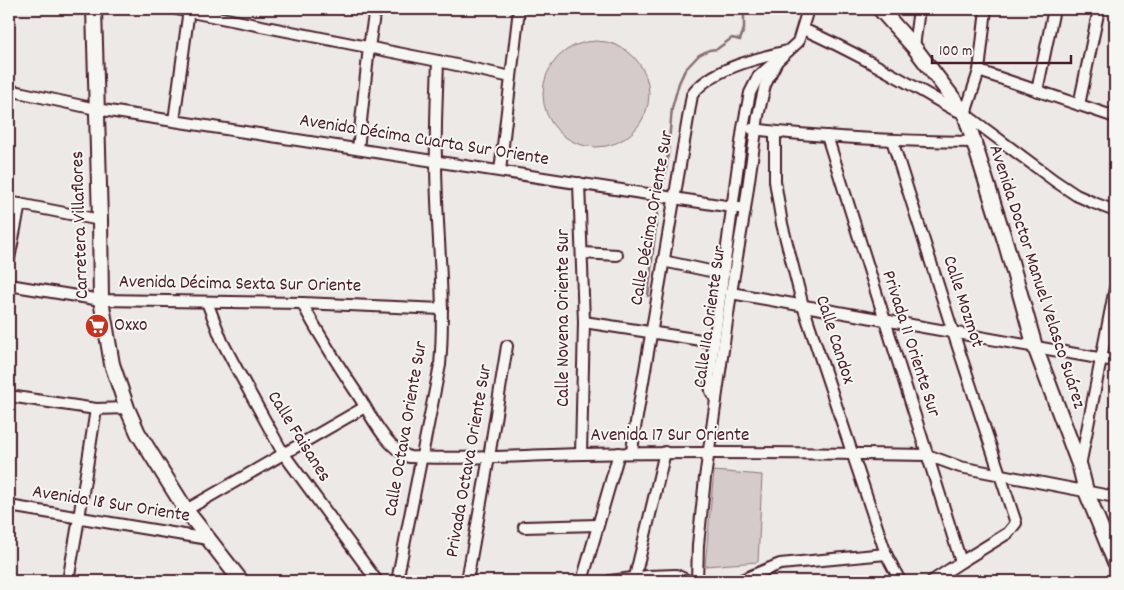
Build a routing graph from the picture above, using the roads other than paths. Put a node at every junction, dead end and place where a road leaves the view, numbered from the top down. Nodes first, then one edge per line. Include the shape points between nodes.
1 (94, 9) edge
2 (176, 9) edge
3 (375, 9) edge
4 (519, 9) edge
5 (808, 9) edge
6 (880, 9) edge
7 (919, 9) edge
8 (986, 9) edge
9 (1054, 9) edge
10 (1099, 9) edge
11 (189, 10) edge
12 (802, 29) junction
13 (369, 47) junction
14 (914, 47) junction
15 (788, 51) junction
16 (438, 61) junction
17 (777, 61) junction
18 (979, 71) junction
19 (511, 78) junction
20 (9, 90) edge
21 (1037, 91) junction
22 (1079, 105) junction
23 (96, 109) junction
24 (746, 114) junction
25 (965, 114) junction
26 (758, 116) junction
27 (1115, 117) edge
28 (174, 121) junction
29 (743, 128) junction
30 (756, 130) junction
31 (775, 132) junction
32 (827, 136) junction
33 (892, 140) junction
34 (974, 142) junction
35 (358, 149) junction
36 (436, 161) junction
37 (500, 171) junction
38 (579, 183) junction
39 (674, 198) junction
40 (9, 202) edge
41 (20, 204) junction
42 (733, 206) junction
43 (745, 208) junction
44 (1115, 212) edge
45 (100, 220) junction
46 (582, 252) junction
47 (617, 255) dead end
48 (9, 259) edge
49 (664, 261) junction
50 (724, 274) junction
51 (9, 285) edge
52 (1115, 288) edge
53 (731, 294) junction
54 (101, 300) junction
55 (206, 302) junction
56 (302, 303) junction
57 (803, 306) junction
58 (442, 308) junction
59 (884, 320) junction
60 (584, 322) junction
61 (652, 332) junction
62 (953, 332) junction
63 (714, 342) junction
64 (507, 346) dead end
65 (1035, 347) junction
66 (1102, 358) junction
67 (1115, 361) edge
68 (9, 396) edge
69 (716, 400) junction
70 (365, 407) junction
71 (127, 408) junction
72 (96, 409) junction
73 (665, 452) junction
74 (283, 453) junction
75 (618, 453) junction
76 (632, 453) junction
77 (709, 453) junction
78 (581, 454) junction
79 (853, 454) junction
80 (927, 455) junction
81 (422, 457) junction
82 (490, 457) junction
83 (1080, 468) junction
84 (1000, 474) junction
85 (1086, 491) junction
86 (1115, 497) edge
87 (9, 506) edge
88 (186, 510) junction
89 (79, 518) junction
90 (598, 525) junction
91 (524, 527) dead end
92 (208, 539) junction
93 (886, 554) junction
94 (961, 562) junction
95 (1115, 562) edge
96 (635, 577) junction
97 (68, 581) edge
98 (241, 581) edge
99 (377, 581) edge
100 (397, 581) edge
101 (467, 581) edge
102 (582, 581) edge
103 (610, 581) edge
104 (689, 581) edge
105 (697, 581) edge
106 (739, 581) edge
107 (900, 581) edge
108 (932, 581) edge

1 - 23 main road, Carretera Villaflores
2 - 11 street
3 - 13 street
4 - 19 street
5 - 12 street, Calle 11a Oriente Sur
6 - 14 main road, Avenida Doctor Manuel Velasco Suárez
7 - 14 street
8 - 18 street
9 - 21 street
10 - 22 street
11 - 13 street
11 - 28 street
12 - 15 street, Calle 11a Oriente Sur via 798,42
12 - 25 street
13 - 16 street
13 - 35 street
14 - 25 main road, Avenida Doctor Manuel Velasco Suárez
15 - 17 street, Calle 11a Oriente Sur
15 - 39 street, Calle Décima Oriente Sur via 734,66 696,88 692,95
16 - 19 street
16 - 36 street
17 - 24 street, Calle 11a Oriente Sur via 758,77
17 - 26 street, Calle 11a Oriente Sur via 765,85
18 - 21 street
18 - 25 street
19 - 37 street
20 - 23 street, Avenida Décima Cuarta Sur Oriente
21 - 22 street
22 - 27 street
23 - 28 street, Avenida Décima Cuarta Sur Oriente
23 - 45 main road, Carretera Villaflores
24 - 26 street
24 - 29 street, Calle 11a Oriente Sur
25 - 34 main road, Avenida Doctor Manuel Velasco Suárez
25 - 44 street via 1069,190
26 - 30 street, Calle 11a Oriente Sur
28 - 35 street, Avenida Décima Cuarta Sur Oriente
29 - 30 street
29 - 42 street, Calle 11a Oriente Sur
30 - 31 street
30 - 43 street, Calle 11a Oriente Sur
31 - 32 street
31 - 57 street, Calle Candox via 775,181 782,224
32 - 33 street
32 - 59 street, Privada 11 Oriente Sur
33 - 34 street
33 - 62 street, Calle Mozmot
34 - 65 main road, Avenida Doctor Manuel Velasco Suárez
35 - 36 street, Avenida Décima Cuarta Sur Oriente
36 - 37 street, Avenida Décima Cuarta Sur Oriente
36 - 58 street, Calle Octava Oriente Sur
37 - 38 street, Avenida Décima Cuarta Sur Oriente
38 - 39 street, Avenida Décima Cuarta Sur Oriente
38 - 46 street, Calle Novena Oriente Sur
39 - 42 street, Avenida Décima Cuarta Sur Oriente
39 - 49 street, Calle Décima Oriente Sur
40 - 41 street
41 - 45 street
41 - 48 street
42 - 43 street, Avenida Décima Cuarta Sur Oriente
42 - 50 street, Calle 11a Oriente Sur
43 - 53 street, Calle 11a Oriente Sur
45 - 54 main road, Carretera Villaflores
46 - 47 street
46 - 60 street, Calle Novena Oriente Sur
49 - 50 street
49 - 61 street, Calle Décima Oriente Sur
50 - 63 street, Calle 11a Oriente Sur
51 - 54 street, Avenida Décima Sexta Sur Oriente
52 - 66 street
53 - 57 street
53 - 69 street, Calle 11a Oriente Sur
54 - 55 street, Avenida Décima Sexta Sur Oriente
54 - 71 main road, Carretera Villaflores via 112,364
55 - 56 street, Avenida Décima Sexta Sur Oriente
55 - 74 street, Calle Faisanes via 232,362
56 - 58 street, Avenida Décima Sexta Sur Oriente
56 - 70 street, Avenida 17 Sur Oriente
57 - 59 street
57 - 79 street, Calle Candox
58 - 81 street, Calle Octava Oriente Sur via 440,365
59 - 62 street
59 - 80 street, Privada 11 Oriente Sur
60 - 61 street
60 - 78 street, Calle Novena Oriente Sur
61 - 63 street
61 - 76 street, Calle Décima Oriente Sur
62 - 65 street
62 - 84 street, Calle Mozmot
63 - 69 street, Calle 11a Oriente Sur via 709,385
64 - 82 street, Privada Octava Oriente Sur
65 - 66 street
65 - 83 main road, Avenida Doctor Manuel Velasco Suárez
66 - 67 street
66 - 83 street
68 - 72 street
69 - 77 street, Calle 11a Oriente Sur
70 - 74 street
70 - 81 street, Avenida 17 Sur Oriente via 384,437 400,453
71 - 72 street
71 - 88 main road, Carretera Villaflores via 138,433
72 - 89 street
73 - 76 street, Avenida 17 Sur Oriente
73 - 77 street, Avenida 17 Sur Oriente
73 - 96 street
74 - 88 street
74 - 99 street, Calle Faisanes
75 - 76 street, Avenida 17 Sur Oriente
75 - 78 street, Avenida 17 Sur Oriente
75 - 90 street
77 - 79 street, Avenida 17 Sur Oriente
77 - 105 street, Calle 11a Oriente Sur via 704,478
78 - 82 street, Avenida 17 Sur Oriente
79 - 80 street, Avenida 17 Sur Oriente
79 - 93 street, Calle Candox
80 - 84 street, Avenida 17 Sur Oriente via 960,467
80 - 94 street, Privada 11 Oriente Sur
81 - 82 street, Avenida 17 Sur Oriente
81 - 100 street, Calle Octava Oriente Sur
82 - 101 street, Privada Octava Oriente Sur
83 - 85 main road, Avenida Doctor Manuel Velasco Suárez
84 - 85 street, Avenida 17 Sur Oriente
84 - 94 street, Calle Mozmot via 1016,522 1008,533
85 - 86 street, Avenida 17 Sur Oriente
85 - 95 main road, Avenida Doctor Manuel Velasco Suárez
87 - 89 street, Avenida 18 Sur Oriente
88 - 92 main road, Carretera Villaflores
89 - 92 street, Avenida 18 Sur Oriente
89 - 97 street
90 - 91 street
90 - 102 street
92 - 98 main road, Carretera Villaflores
93 - 106 street via 780,564
93 - 107 street, Calle Candox
94 - 108 street
96 - 103 street
96 - 104 street via 676,575

